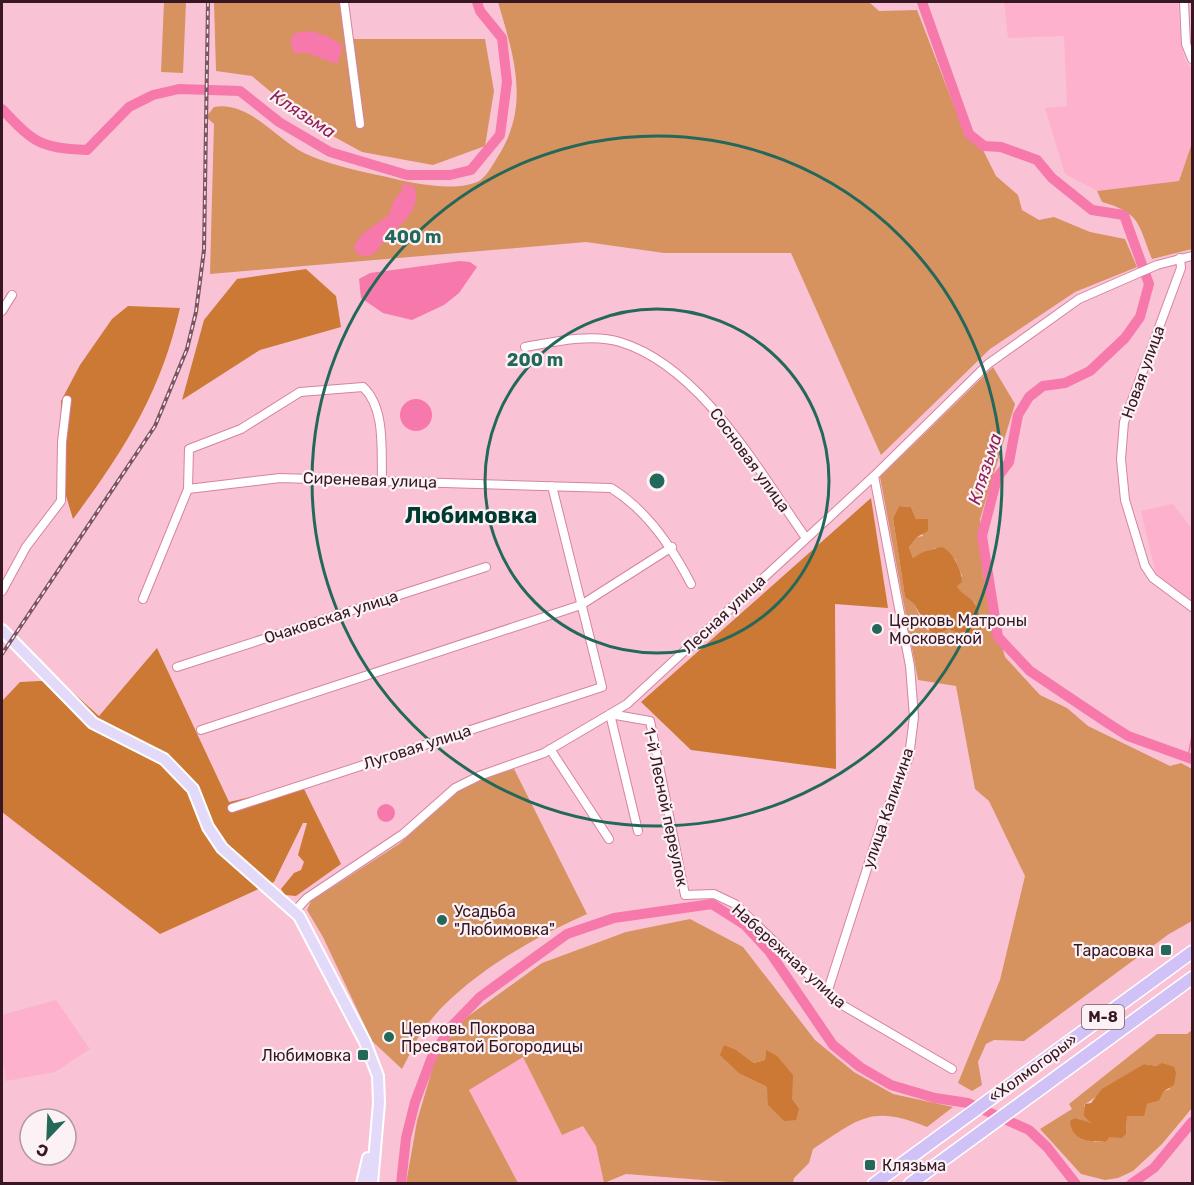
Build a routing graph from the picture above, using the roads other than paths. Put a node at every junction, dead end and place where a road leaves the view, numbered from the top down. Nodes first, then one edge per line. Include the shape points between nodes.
1 (344, 2) edge
2 (1184, 2) edge
3 (1192, 59) edge
4 (360, 124) dead end
5 (1192, 256) edge
6 (1180, 258) junction
7 (12, 295) dead end
8 (2, 311) edge
9 (525, 347) dead end
10 (67, 400) dead end
11 (874, 476) junction
12 (382, 481) junction
13 (552, 486) junction
14 (188, 489) junction
15 (806, 538) junction
16 (672, 547) junction
17 (486, 567) dead end
18 (691, 584) dead end
19 (2, 591) edge
20 (143, 599) dead end
21 (581, 605) junction
22 (1192, 606) edge
23 (2, 630) edge
24 (177, 667) dead end
25 (610, 714) junction
26 (201, 730) dead end
27 (550, 749) junction
28 (232, 808) dead end
29 (638, 831) dead end
30 (609, 839) dead end
31 (685, 895) joint
32 (295, 911) junction
33 (1192, 952) edge
34 (1192, 978) edge
35 (827, 993) junction
36 (952, 1069) dead end
37 (376, 1122) junction
38 (362, 1184) edge
39 (372, 1184) edge
40 (874, 1184) edge
41 (910, 1184) edge

1 - 4 street
2 - 3 street via 1186,44
5 - 6 street, Лесная улица
6 - 11 street, Лесная улица via 1079,298 988,364
6 - 22 street, Новая улица via 1181,268 1124,422 1121,459 1125,500 1145,566 1153,578
7 - 8 street
9 - 15 street, Сосновая улица via 571,339 619,341 665,362 713,407
10 - 19 street via 62,501 26,547
11 - 15 street, Лесная улица
11 - 35 street, улица Калинина via 910,666 914,717 909,757 882,822
12 - 13 street, Сиреневая улица
12 - 14 street, Сиреневая улица via 280,477
12 - 14 street via 380,429 372,395 363,387 300,392 241,429 189,449
13 - 16 street, Сиреневая улица via 611,488 627,498
13 - 21 street
14 - 20 street
15 - 25 street, Лесная улица via 627,704
16 - 18 street, Сиреневая улица
16 - 21 street
17 - 24 street, Очаковская улица
21 - 26 street
21 - 28 street, Луговая улица via 602,687
23 - 32 main road via 93,723 164,759 193,789 208,827 222,848
25 - 27 street, Лесная улица
25 - 29 street
25 - 31 street, 1-й Лесной переулок via 650,721
27 - 30 street
27 - 32 street, Лесная улица via 455,788 403,834 307,898
31 - 35 street, Набережная улица via 714,894 735,904
32 - 37 main road via 368,1049 378,1082
33 - 40 highway, «Холмогоры» / М-8
34 - 41 highway, «Холмогоры» / М-8
35 - 36 street, Набережная улица
37 - 38 main road
37 - 39 main road

